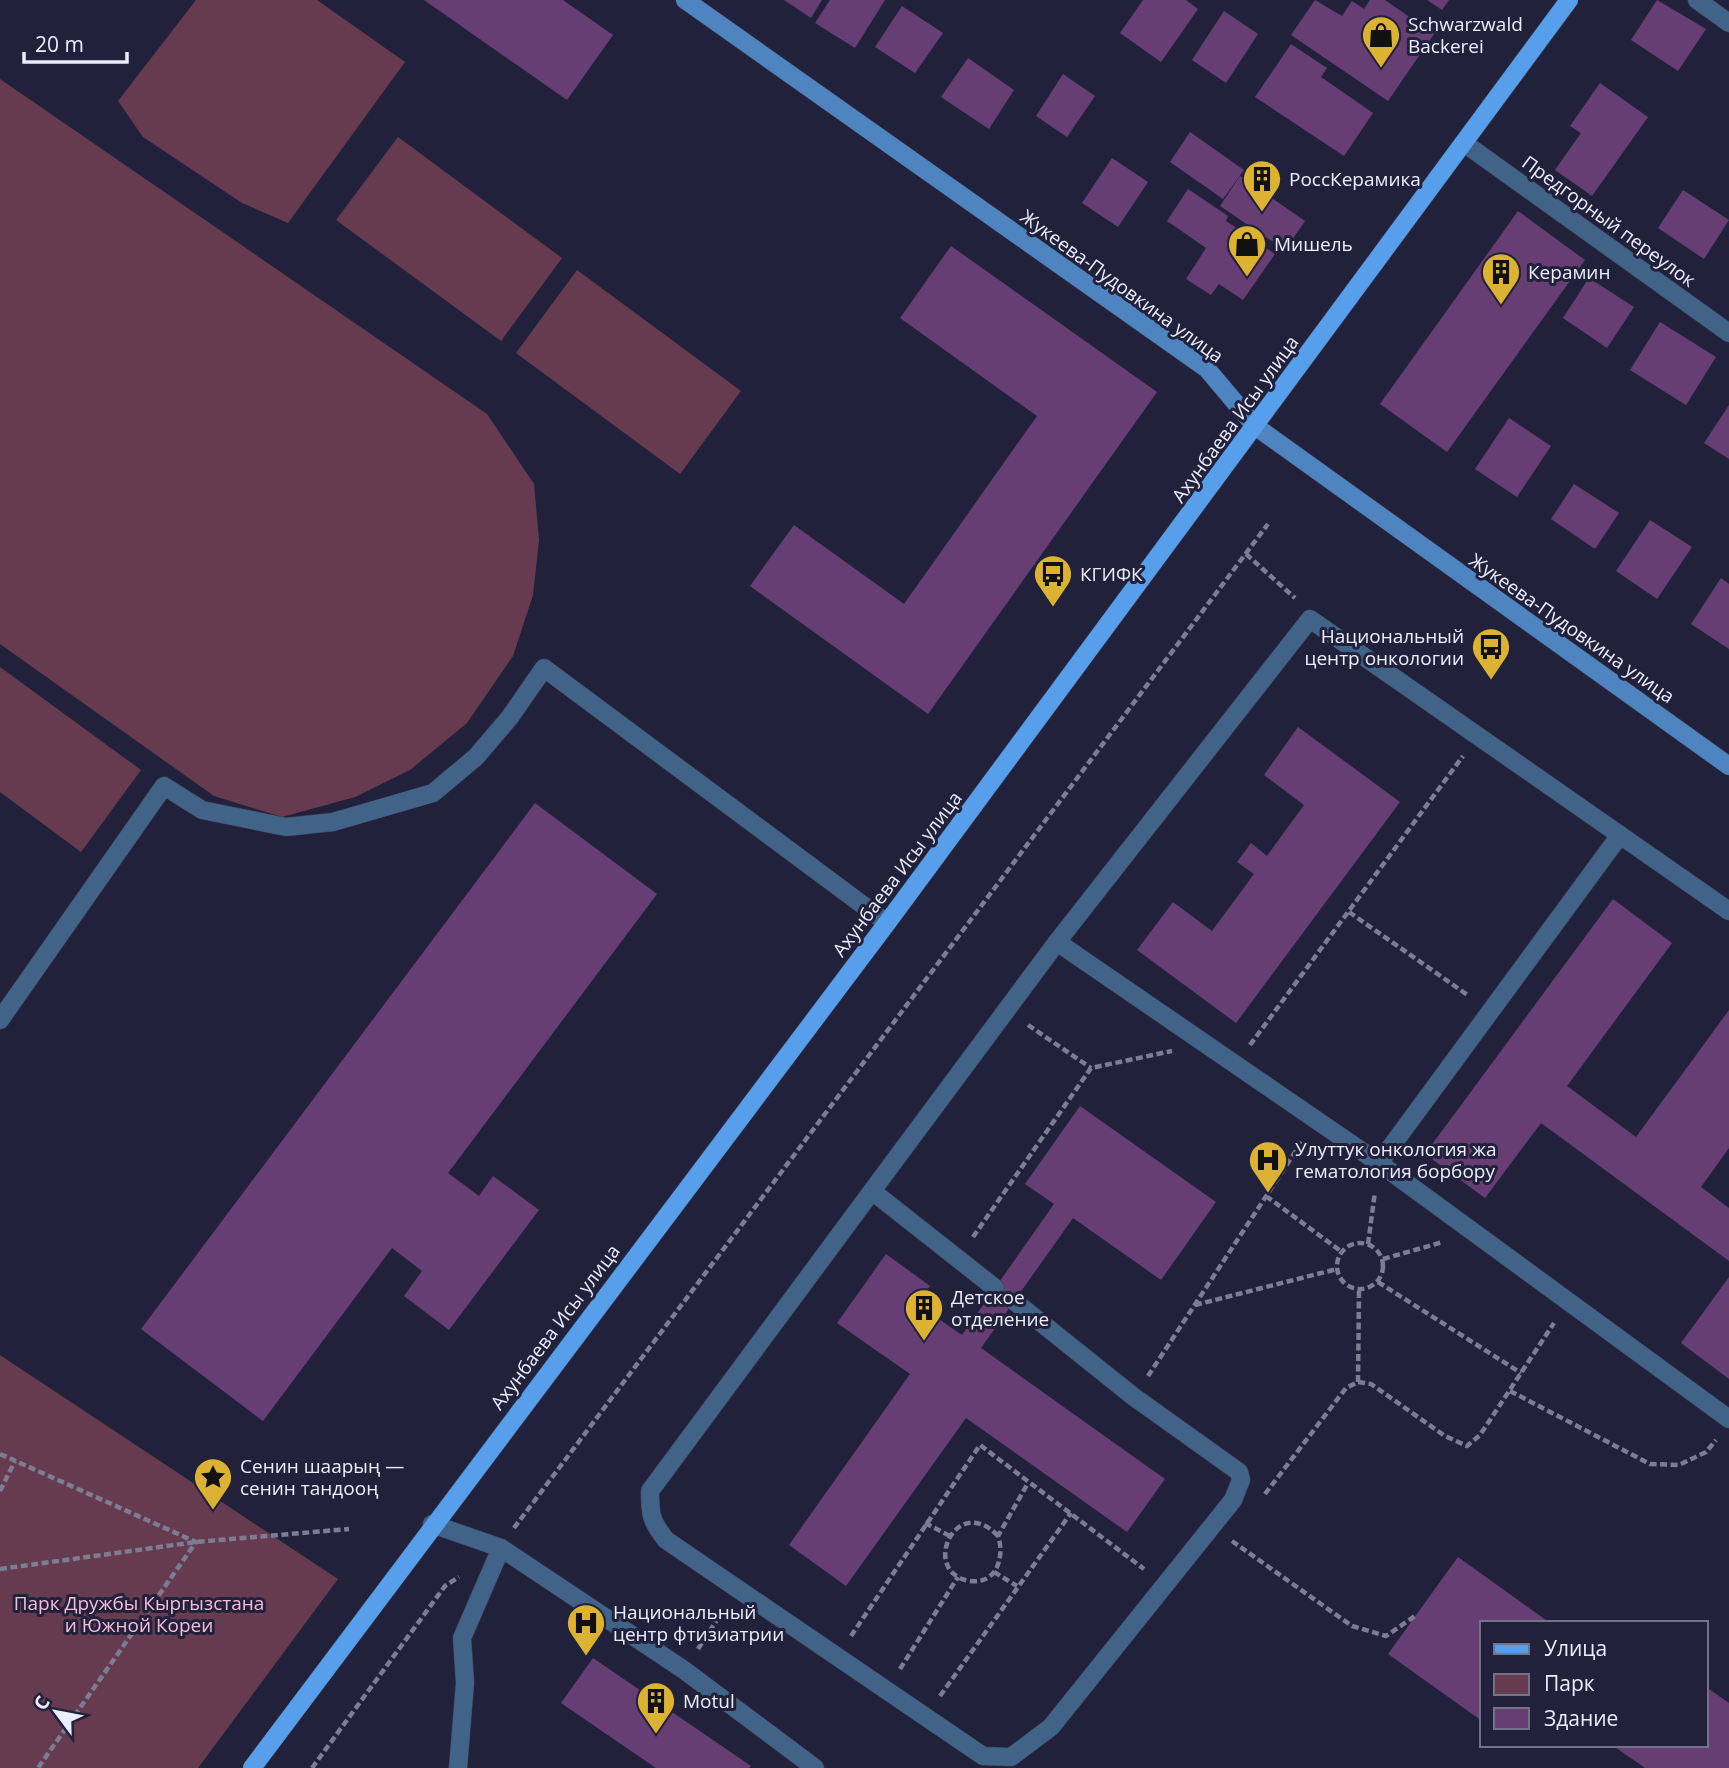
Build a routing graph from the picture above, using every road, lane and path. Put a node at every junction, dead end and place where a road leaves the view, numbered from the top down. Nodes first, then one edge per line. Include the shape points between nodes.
1 (685, 0) edge
2 (1569, 0) edge
3 (1697, 0) edge
4 (1729, 23) edge
5 (1464, 143) junction
6 (1729, 332) edge
7 (1255, 426) junction
8 (1268, 524) dead end
9 (1247, 554) junction
10 (1310, 619) junction
11 (1478, 736) junction
12 (1729, 766) edge
13 (1620, 835) junction
14 (1729, 911) edge
15 (1349, 912) junction
16 (887, 923) junction
17 (1057, 942) junction
18 (1007, 1010) junction
19 (1490, 1011) junction
20 (0, 1020) edge
21 (1203, 1045) junction
22 (1235, 1065) junction
23 (1091, 1068) junction
24 (1316, 1119) junction
25 (1379, 1163) junction
26 (872, 1191) junction
27 (1266, 1196) junction
28 (1475, 1233) junction
29 (1368, 1244) junction
30 (1342, 1252) junction
31 (957, 1259) junction
32 (1384, 1259) junction
33 (1337, 1269) junction
34 (1378, 1282) junction
35 (995, 1288) dead end
36 (1359, 1290) junction
37 (1014, 1301) dead end
38 (1569, 1301) junction
39 (1194, 1306) junction
40 (1521, 1373) junction
41 (1358, 1382) junction
42 (1510, 1391) junction
43 (1134, 1397) junction
44 (1729, 1419) edge
45 (1721, 1435) dead end
46 (0, 1454) edge
47 (15, 1461) junction
48 (1028, 1483) junction
49 (0, 1491) edge
50 (1233, 1500) junction
51 (1071, 1513) junction
52 (925, 1523) junction
53 (432, 1524) junction
54 (1211, 1526) junction
55 (349, 1530) dead end
56 (950, 1535) junction
57 (998, 1536) junction
58 (196, 1542) junction
59 (501, 1548) junction
60 (0, 1569) edge
61 (994, 1572) junction
62 (958, 1577) junction
63 (1164, 1585) junction
64 (1017, 1586) junction
65 (738, 1589) junction
66 (1415, 1616) dead end
67 (838, 1657) junction
68 (684, 1670) junction
69 (887, 1691) junction
70 (925, 1717) junction
71 (1007, 1763) edge
72 (38, 1768) edge
73 (252, 1768) edge
74 (312, 1768) edge
75 (458, 1768) edge
76 (815, 1768) edge

1 - 7 main road, Жукеева-Пудовкина улица via 1207,369
2 - 5 main road, Ахунбаева Исы улица
3 - 4 street
5 - 6 street, Предгорный переулок
5 - 7 main road, Ахунбаева Исы улица
7 - 12 main road, Жукеева-Пудовкина улица
7 - 16 main road, Ахунбаева Исы улица
8 - 9 path
9 - 10 path via 1296,599
9 - 59 path
10 - 11 street
10 - 17 street
11 - 13 street
11 - 15 path
13 - 14 street
13 - 19 street
15 - 19 path
15 - 22 path
16 - 20 street via 544,668 476,757 433,793 333,822 286,827 202,810 164,786
16 - 53 main road, Ахунбаева Исы улица
17 - 18 street
17 - 21 street
18 - 23 path
18 - 26 street
19 - 25 street
21 - 22 street
21 - 23 path
22 - 24 street
23 - 31 path
24 - 25 street
24 - 27 path
25 - 28 street
25 - 29 path
26 - 31 street
26 - 65 street via 650,1491 652,1521 666,1540
27 - 30 path
27 - 39 path
28 - 32 path
28 - 38 street
29 - 30 path via 1349,1245
29 - 32 path
30 - 33 path
31 - 35 street
32 - 34 path
33 - 36 path via 1340,1279
33 - 39 path
34 - 36 path
34 - 40 path
36 - 41 path
37 - 43 street
38 - 40 path
38 - 44 street
39 - 43 path
40 - 42 path
41 - 42 path via 1371,1384 1445,1436 1467,1446
41 - 50 path via 1346,1388 1256,1503
42 - 45 path via 1650,1464 1679,1465 1706,1452
43 - 50 street via 1239,1472 1241,1480
46 - 47 path
47 - 49 path
47 - 58 path
48 - 51 path
48 - 52 path via 980,1446
48 - 57 path
50 - 54 street
51 - 63 path
51 - 64 path
52 - 56 path
52 - 67 path
53 - 59 street
53 - 73 main road, Ахунбаева Исы улица
54 - 63 street
54 - 66 path via 1352,1626 1386,1636
55 - 58 path
56 - 57 path via 964,1524 974,1523
56 - 62 path via 944,1553
57 - 61 path via 1001,1561
58 - 60 path
58 - 72 path
59 - 68 street
59 - 74 path via 445,1586
59 - 75 street via 462,1638 465,1684
61 - 62 path via 984,1580
61 - 64 path
62 - 69 path
63 - 71 street via 1051,1727
64 - 70 path
65 - 67 street
65 - 68 path
67 - 69 street
68 - 76 street
69 - 70 street
70 - 71 street via 983,1756

